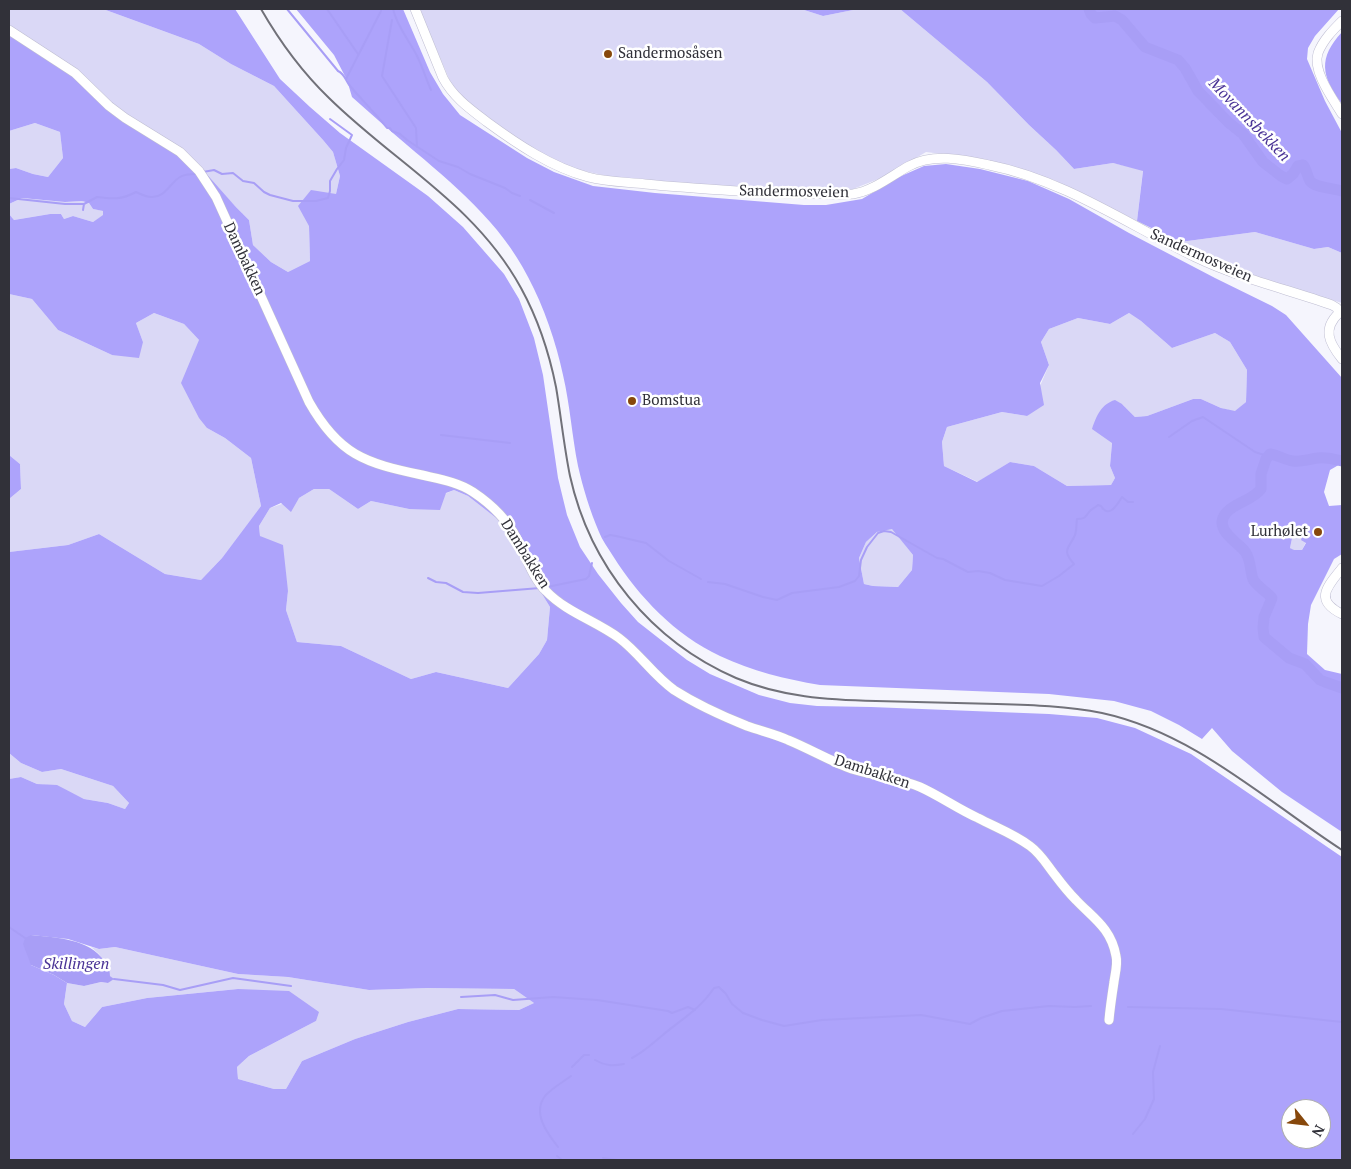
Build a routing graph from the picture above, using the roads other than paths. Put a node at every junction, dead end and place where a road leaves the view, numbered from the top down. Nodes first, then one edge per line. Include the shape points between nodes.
1 (415, 9) edge
2 (1342, 21) edge
3 (9, 30) edge
4 (1342, 114) edge
5 (1341, 312) edge
6 (1342, 359) edge
7 (1342, 568) edge
8 (1342, 614) edge
9 (1109, 1020) dead end

1 - 5 street, Sandermosveien via 443,78 463,104 514,141 581,175 687,188 845,195 859,193 929,159 992,165 1057,186 1196,258 1239,276 1332,305
2 - 4 street via 1325,40 1317,59 1324,82
3 - 9 street, Dambakken via 75,73 109,106 175,149 199,171 216,197 309,402 324,426 342,445 377,464 446,480 471,490 502,516 545,590 618,638 658,677 689,698 733,720 846,766 920,787 1030,846 1078,902 1102,924 1112,943 1116,963
5 - 6 street via 1331,322 1329,334 1330,342
7 - 8 street via 1325,597 1330,608

